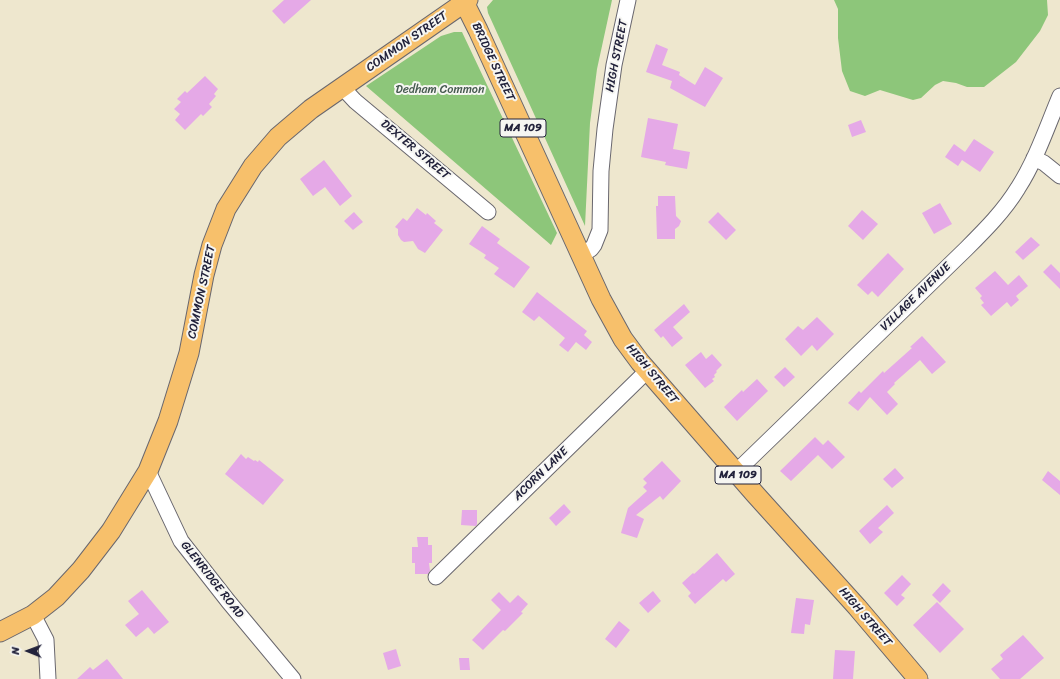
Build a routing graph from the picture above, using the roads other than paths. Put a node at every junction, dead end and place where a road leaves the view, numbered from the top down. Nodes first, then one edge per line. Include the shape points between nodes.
1 (628, 0) edge
2 (465, 1) edge
3 (342, 87) junction
4 (1060, 96) edge
5 (1034, 158) junction
6 (1060, 176) edge
7 (488, 212) dead end
8 (581, 255) junction
9 (647, 371) junction
10 (148, 471) junction
11 (736, 472) junction
12 (436, 577) dead end
13 (33, 615) junction
14 (0, 632) edge
15 (48, 679) edge
16 (292, 679) edge
17 (918, 679) edge

1 - 8 street, HIGH STREET via 614,65 605,129 600,230 591,249
2 - 3 main road, COMMON STREET
2 - 8 main road, BRIDGE STREET / MA 109
3 - 7 street, DEXTER STREET via 355,101
3 - 10 main road, COMMON STREET via 299,119 269,146 245,177 226,209 207,263 190,353 168,421
4 - 5 street, VILLAGE AVENUE
5 - 6 street
5 - 11 street, VILLAGE AVENUE via 1006,207 988,226
8 - 9 main road, HIGH STREET / MA 109 via 617,330
9 - 11 main road, HIGH STREET / MA 109
9 - 12 street, ACORN LANE
10 - 13 main road, COMMON STREET via 111,531 81,570 56,597
10 - 16 street, GLENRIDGE ROAD via 181,541
11 - 17 main road, HIGH STREET / MA 109 via 857,606
13 - 14 main road, COMMON STREET
13 - 15 street via 46,640

